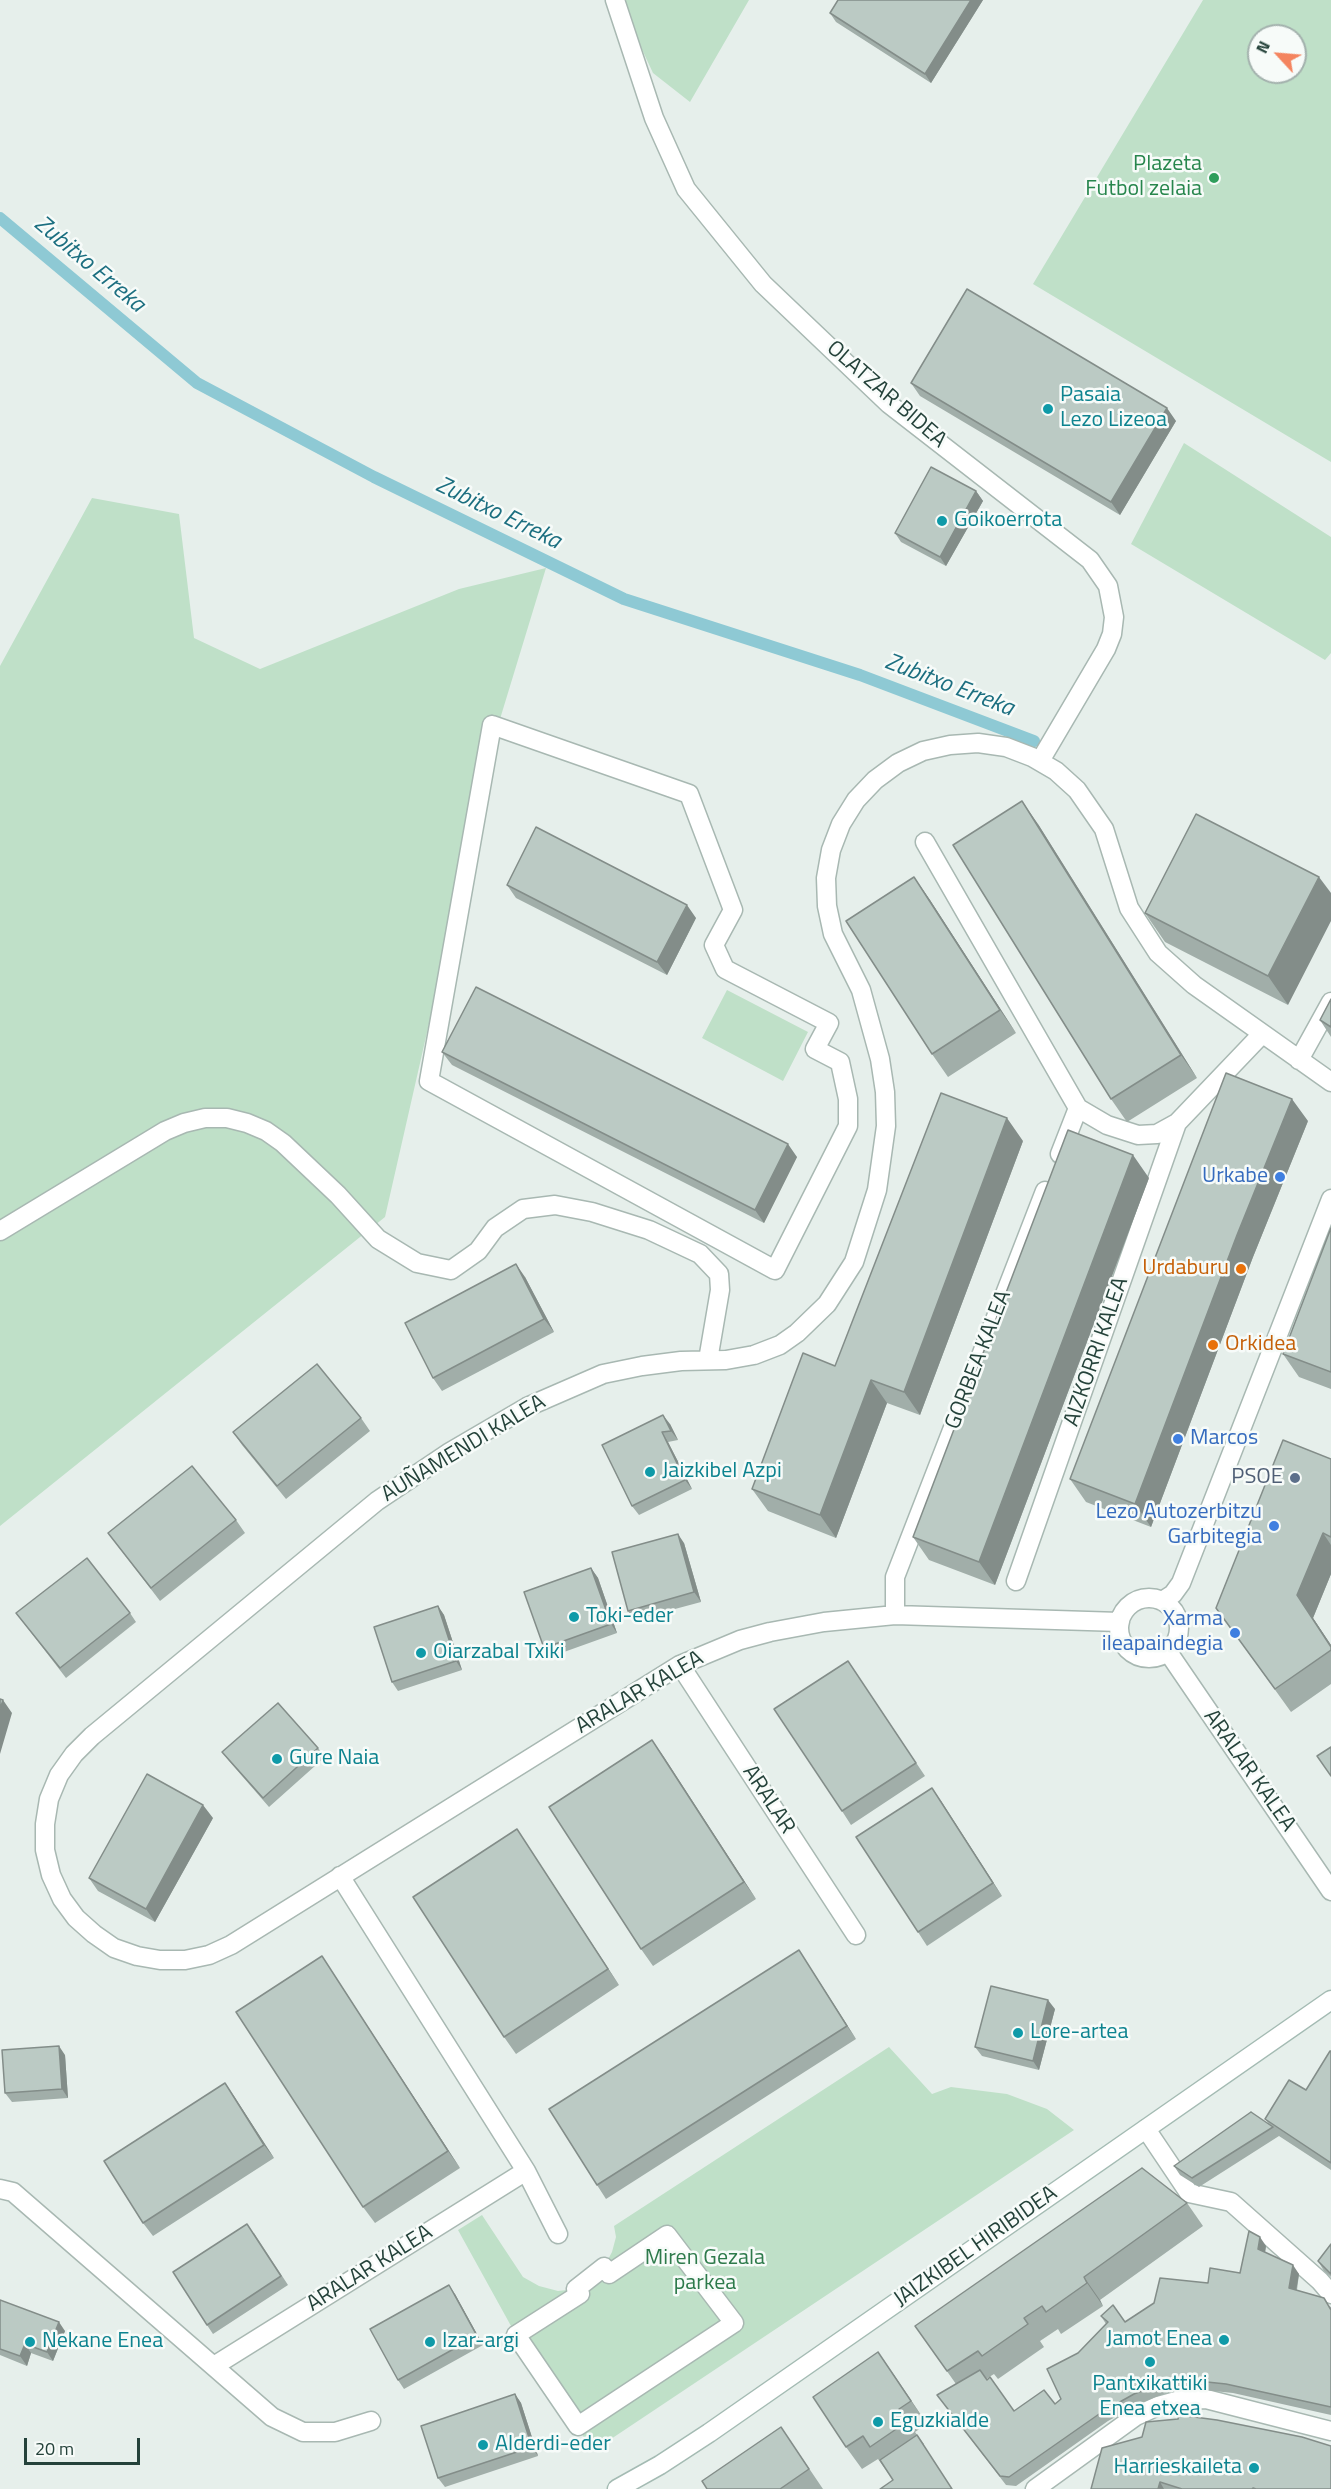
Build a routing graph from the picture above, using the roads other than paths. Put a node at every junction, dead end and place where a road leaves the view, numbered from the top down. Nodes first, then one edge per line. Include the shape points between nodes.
1 (615, 0) edge
2 (1040, 761) junction
3 (925, 842) dead end
4 (1331, 1002) edge
5 (1262, 1034) junction
6 (1299, 1060) junction
7 (1331, 1082) edge
8 (1078, 1108) junction
9 (1178, 1123) junction
10 (1331, 1199) edge
11 (0, 1231) edge
12 (775, 1270) joint
13 (708, 1360) junction
14 (1016, 1581) dead end
15 (1162, 1601) junction
16 (895, 1615) junction
17 (1120, 1622) junction
18 (1168, 1652) junction
19 (680, 1665) junction
20 (340, 1876) junction
21 (1331, 1891) edge
22 (62, 1899) joint
23 (856, 1935) dead end
24 (1331, 2000) edge
25 (1146, 2129) junction
26 (526, 2171) junction
27 (0, 2188) edge
28 (558, 2234) dead end
29 (1331, 2294) edge
30 (214, 2366) junction
31 (371, 2421) dead end
32 (578, 2426) joint
33 (1331, 2431) edge
34 (617, 2489) edge
35 (1035, 2489) edge

1 - 2 street, OLATZAR BIDEA via 654,118 686,189 763,284 890,404 1090,560 1108,586 1114,617 1109,641
2 - 5 street, AUÑAMENDI KALEA via 1077,790 1094,812 1113,852 1129,908 1158,953 1194,985
2 - 13 street, AUÑAMENDI KALEA via 1006,747 978,743 923,751 875,780 841,824 831,850 826,906 833,934 861,990 880,1059 885,1092 883,1158 877,1190 854,1262 843,1283 812,1320 780,1345 754,1355
3 - 8 street
4 - 6 street
5 - 6 street, AUÑAMENDI KALEA
5 - 9 street
6 - 7 street, AUÑAMENDI KALEA
8 - 9 street via 1107,1125 1138,1135 1157,1134
8 - 16 street, GORBEA KALEA via 895,1576
9 - 14 street, AIZKORRI KALEA
10 - 15 street via 1181,1583
11 - 13 street via 165,1131 205,1118 227,1118 266,1131 283,1143 378,1239 417,1263 451,1270 478,1251 495,1228 523,1209 555,1205 649,1230 700,1254 719,1274 720,1290
12 - 12 street via 429,1082 492,726 689,794 733,910 714,945 725,969 829,1023 815,1049 840,1062 848,1099 848,1126
13 - 22 street, AUÑAMENDI KALEA via 603,1374 527,1407 450,1452 377,1501 92,1736 59,1775 49,1799 45,1850
15 - 17 street via 1136,1601 1123,1613
15 - 18 street via 1176,1614 1179,1625 1175,1644
16 - 17 street, ARALAR KALEA
16 - 19 street, ARALAR KALEA via 770,1632
17 - 18 street via 1119,1632 1129,1650 1148,1658
18 - 21 street, ARALAR KALEA
19 - 20 street, ARALAR KALEA
19 - 23 street, ARALAR
20 - 22 street, ARALAR KALEA via 231,1945 185,1960 160,1960 114,1948 76,1918
20 - 26 street
24 - 25 street, JAIZKIBEL HIRIBIDEA
25 - 29 street via 1189,2193 1231,2202
25 - 34 street, JAIZKIBEL HIRIBIDEA via 709,2433
26 - 28 street
26 - 30 street, ARALAR KALEA
27 - 30 street via 13,2192
30 - 31 street via 272,2417 303,2432 335,2432
32 - 32 street via 734,2323 667,2235 609,2274 604,2267 576,2289 580,2294 516,2335
33 - 35 street via 1206,2399 1180,2400 1136,2416

